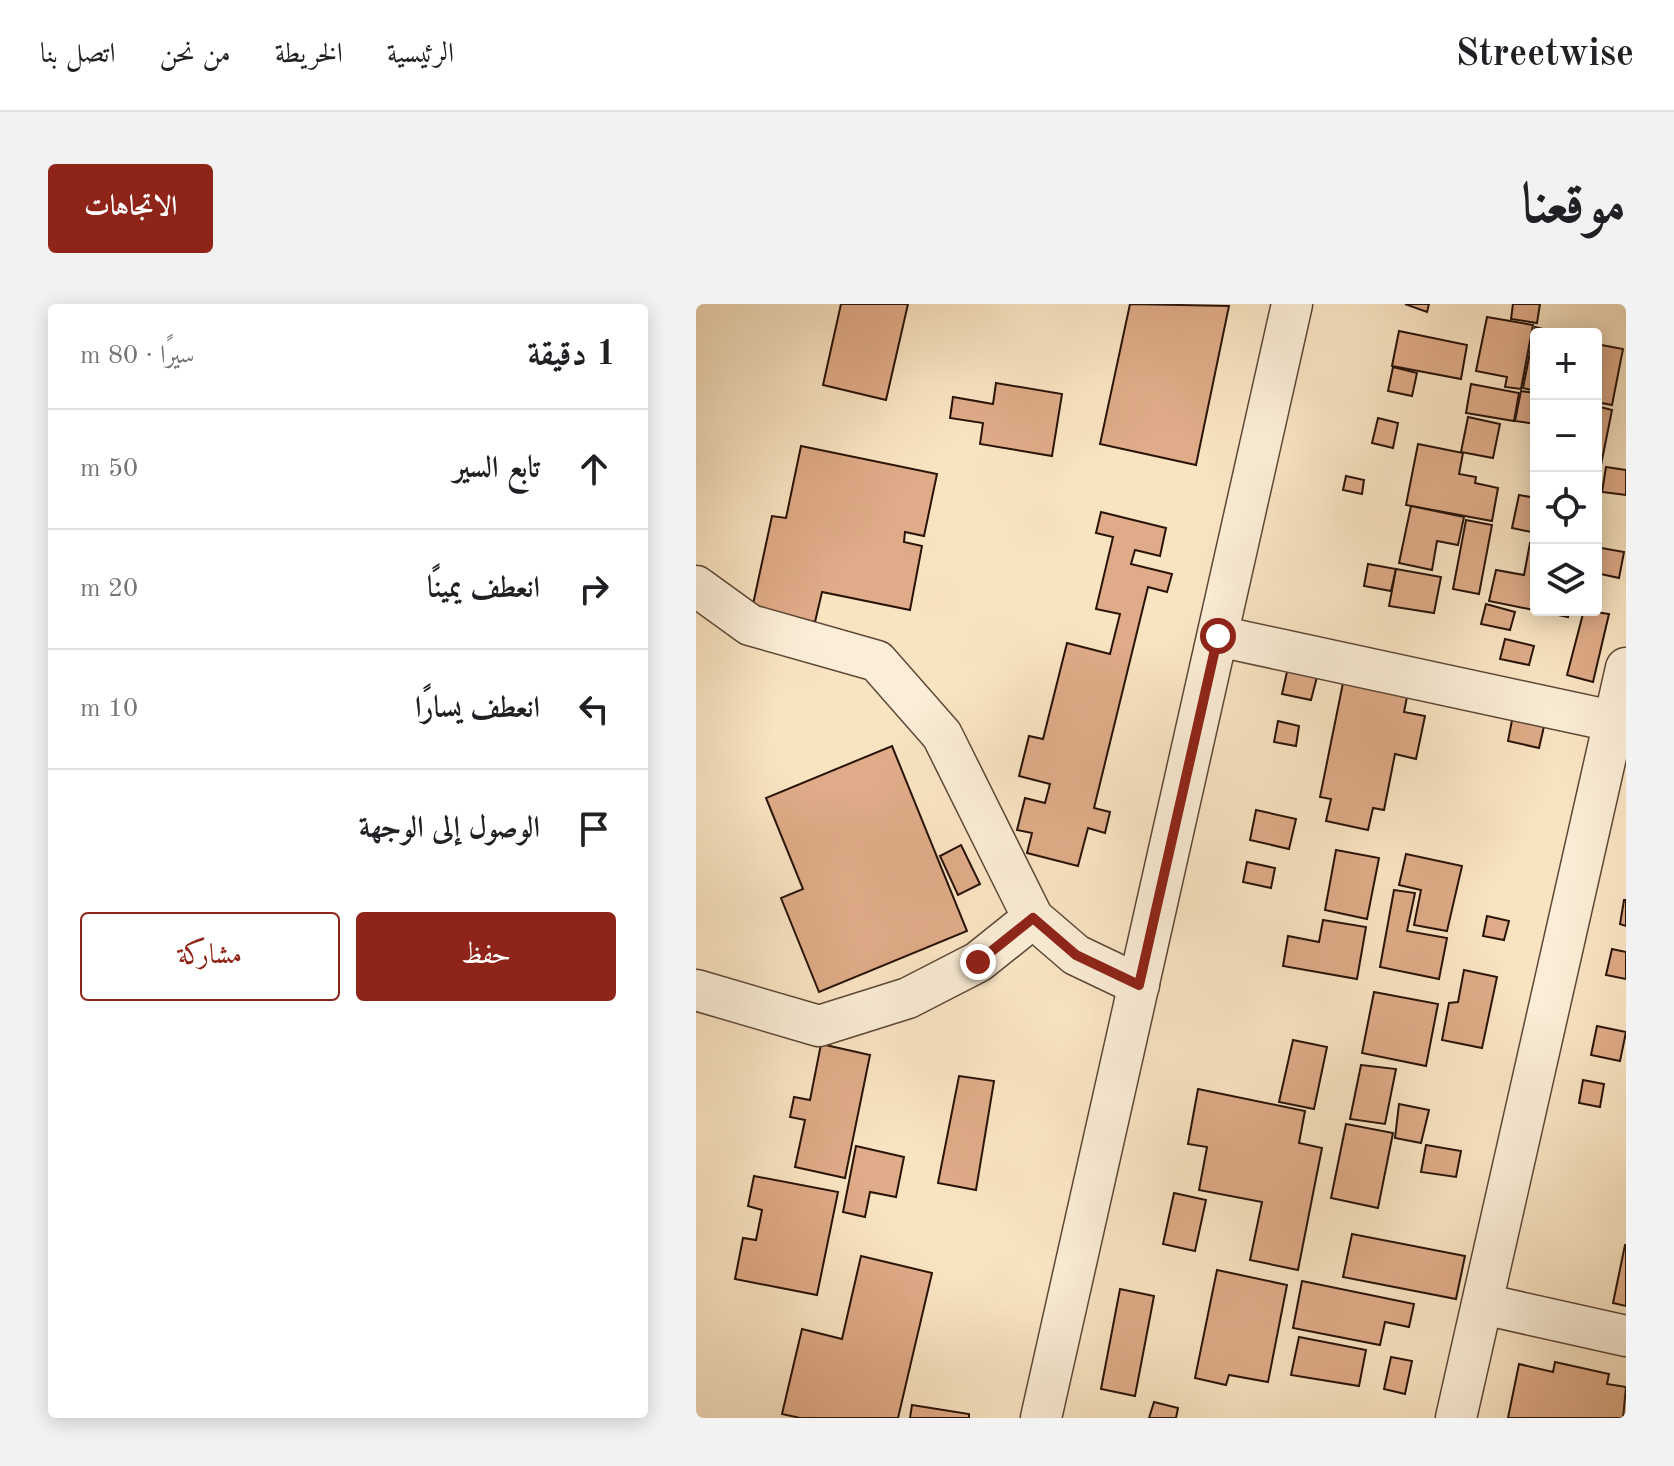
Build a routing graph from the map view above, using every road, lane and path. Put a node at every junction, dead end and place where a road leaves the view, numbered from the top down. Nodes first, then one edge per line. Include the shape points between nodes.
1 (1292, 304) edge
2 (697, 591) edge
3 (1218, 636) junction
4 (1626, 668) edge
5 (1620, 722) edge
6 (1033, 918) junction
7 (1139, 985) junction
8 (696, 990) edge
9 (1483, 1304) junction
10 (1626, 1336) edge
11 (1041, 1418) edge
12 (1456, 1418) edge

1 - 3 street
2 - 6 street via 750,625 877,661 942,735
3 - 5 street
3 - 7 street
4 - 5 street
5 - 9 street
6 - 7 street via 1076,955
6 - 8 street via 978,962 908,998 819,1026
7 - 11 street
9 - 10 street
9 - 12 street

